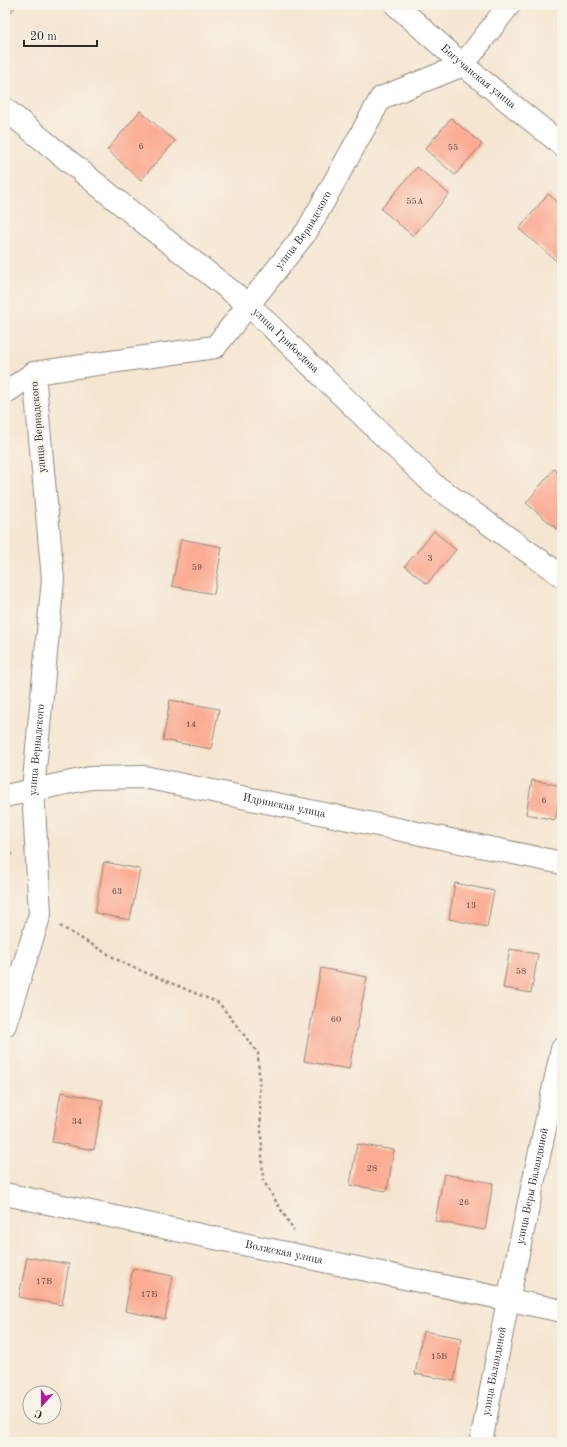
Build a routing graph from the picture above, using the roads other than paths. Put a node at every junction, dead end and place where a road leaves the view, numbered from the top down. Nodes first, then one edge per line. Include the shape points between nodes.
1 (396, 5) edge
2 (509, 5) edge
3 (463, 65) junction
4 (5, 109) edge
5 (562, 145) edge
6 (248, 305) junction
7 (34, 373) junction
8 (5, 393) edge
9 (562, 576) edge
10 (33, 790) junction
11 (5, 796) edge
12 (562, 863) edge
13 (5, 1026) edge
14 (562, 1049) edge
15 (5, 1194) edge
16 (508, 1300) junction
17 (562, 1311) edge
18 (482, 1442) edge

1 - 3 street, Богучанская улица
2 - 3 street
3 - 5 street, Богучанская улица
3 - 6 street, улица Вернадского via 381,98 308,231
4 - 6 street, улица Грибоедова
6 - 7 street, улица Вернадского via 215,347
6 - 9 street, улица Грибоедова via 434,484
7 - 8 street
7 - 10 street, улица Вернадского via 53,579
10 - 11 street, Идринская улица
10 - 12 street, Идринская улица via 90,778 144,777
10 - 13 street, улица Вернадского via 40,914
14 - 16 street, улица Веры Баландиной
15 - 16 street, Волжская улица
16 - 17 street, Волжская улица
16 - 18 street, улица Баландиной

